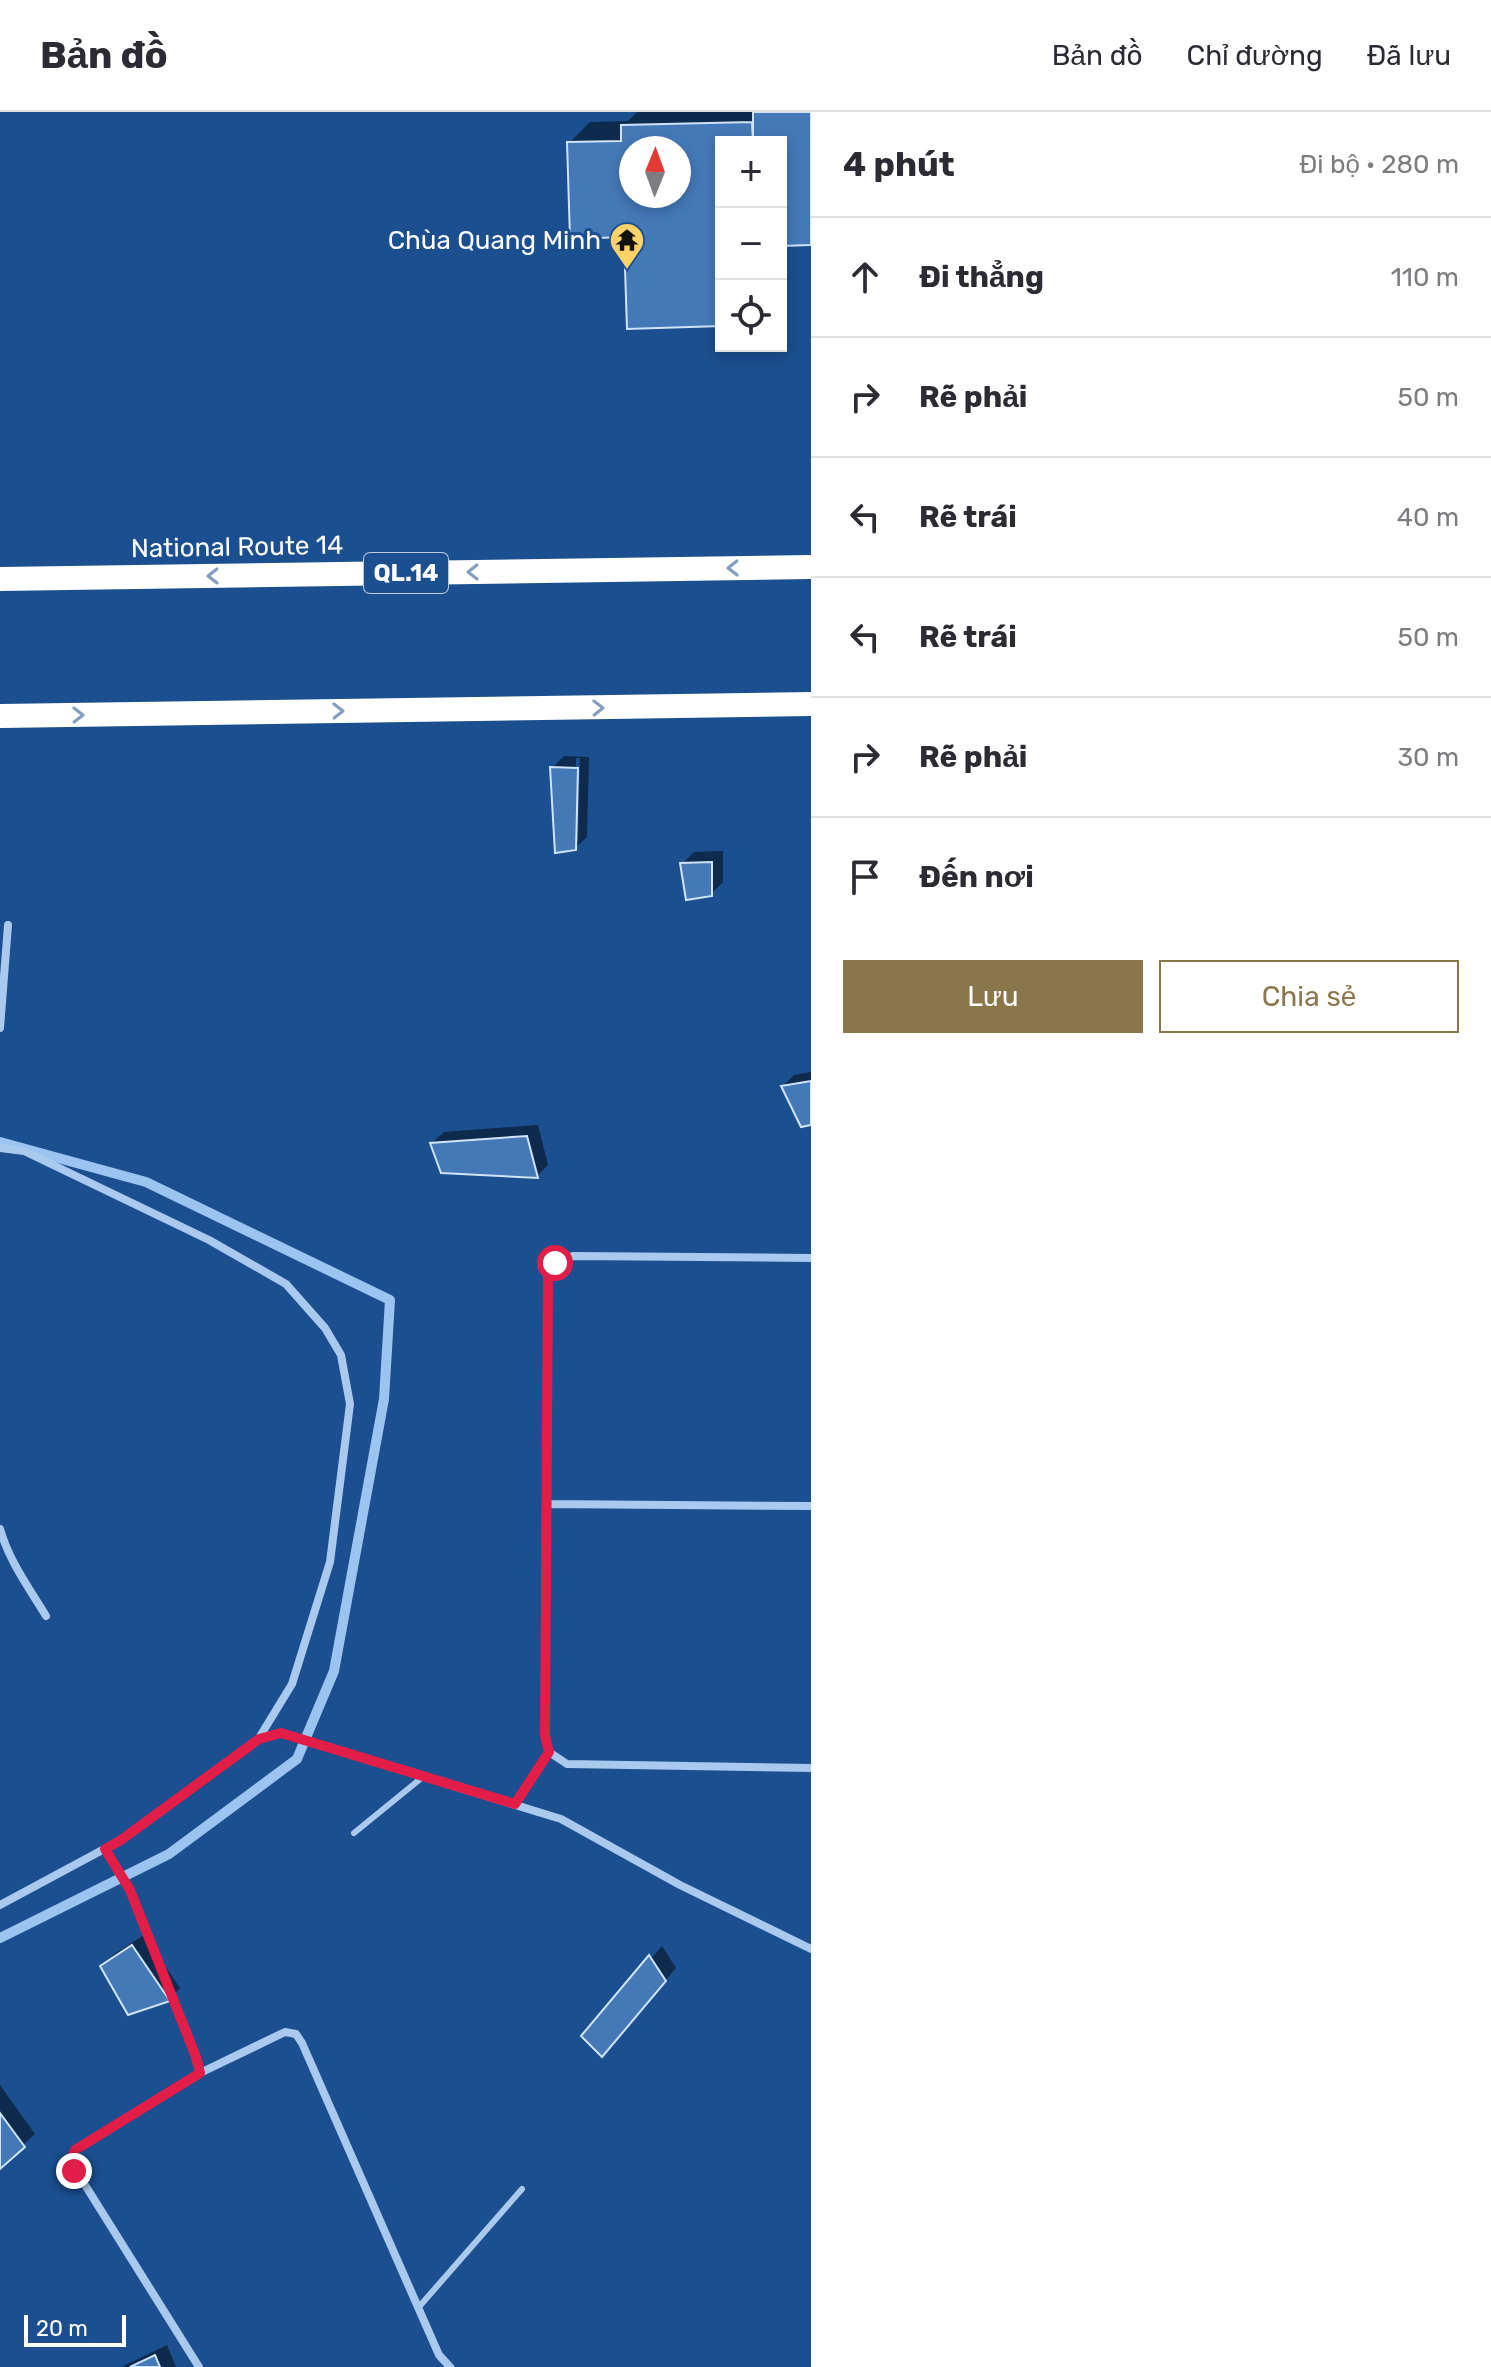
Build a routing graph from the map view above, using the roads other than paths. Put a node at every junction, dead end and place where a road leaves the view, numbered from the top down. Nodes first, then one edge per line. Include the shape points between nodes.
1 (811, 567) edge
2 (0, 579) edge
3 (811, 704) edge
4 (0, 716) edge
5 (8, 925) dead end
6 (0, 1028) edge
7 (0, 1148) edge
8 (811, 1258) edge
9 (547, 1504) junction
10 (811, 1506) edge
11 (0, 1529) edge
12 (46, 1616) dead end
13 (259, 1739) junction
14 (549, 1752) junction
15 (811, 1768) edge
16 (424, 1776) junction
17 (515, 1804) junction
18 (354, 1833) dead end
19 (105, 1849) junction
20 (0, 1905) edge
21 (811, 1949) edge
22 (200, 2073) junction
23 (522, 2189) dead end
24 (418, 2308) junction
25 (199, 2367) edge
26 (450, 2367) edge

1 -> 2 highway, National Route 14 / QL.14
4 -> 3 highway
5 - 6 street
7 - 13 street via 24,1151 209,1240 286,1284 341,1355 350,1404 330,1562 292,1684
8 - 9 street via 573,1256 555,1263 548,1277
9 - 10 street
9 - 14 street
11 - 12 street
13 - 16 street via 291,1735
13 - 19 street
14 - 15 street via 567,1764
14 - 17 street
16 - 17 street
16 - 18 lane
17 - 21 street via 561,1819
19 - 20 street
19 - 22 street via 130,1890
22 - 24 street via 285,2032 296,2034
22 - 25 street via 75,2150 70,2161
23 - 24 lane
24 - 26 street

